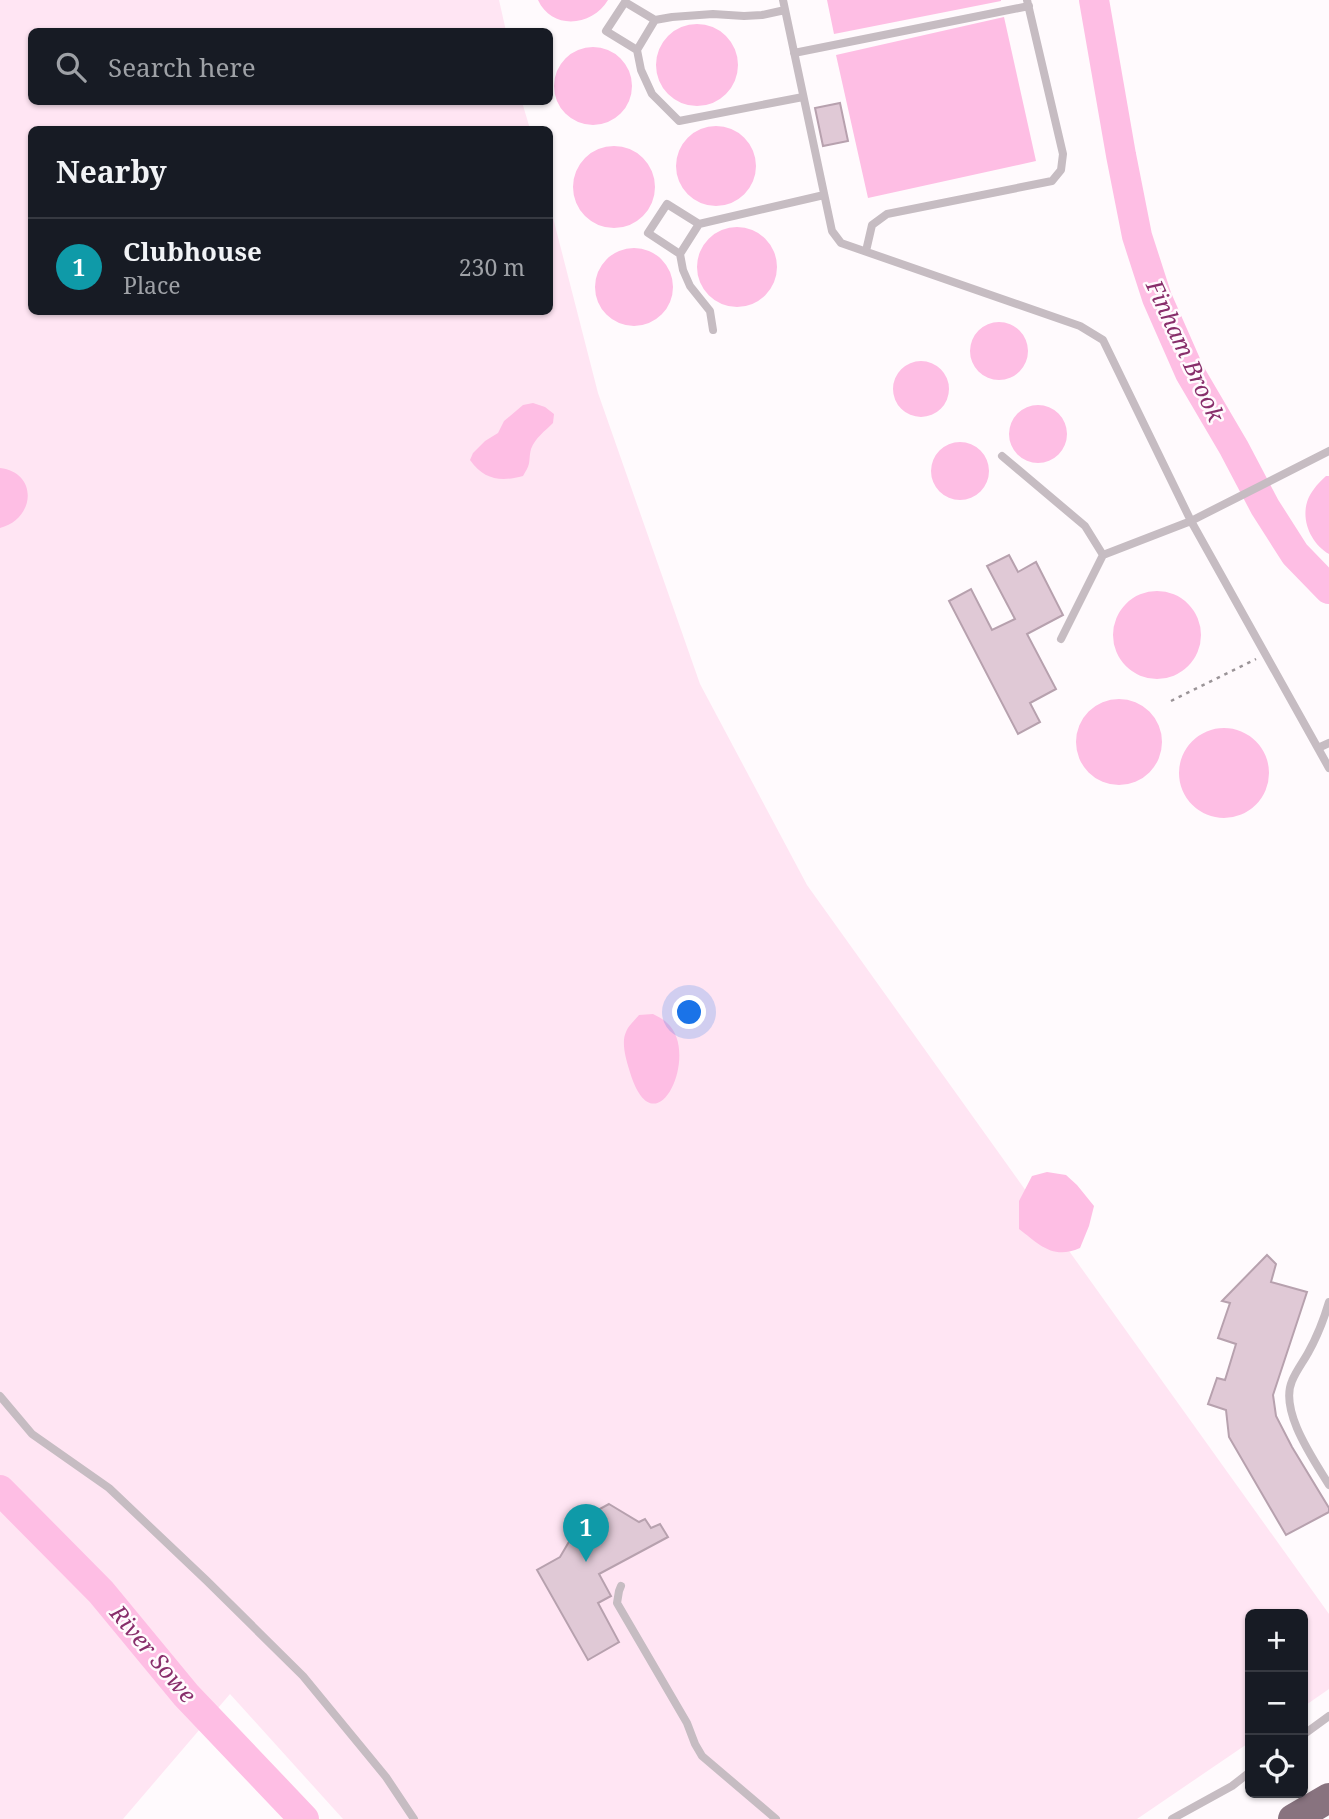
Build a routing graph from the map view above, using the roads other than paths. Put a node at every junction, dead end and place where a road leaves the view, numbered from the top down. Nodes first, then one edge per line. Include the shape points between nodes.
1 (783, 0) edge
2 (1028, 3) edge
3 (785, 10) junction
4 (655, 20) junction
5 (637, 50) junction
6 (794, 53) junction
7 (803, 97) junction
8 (824, 195) junction
9 (699, 225) junction
10 (866, 251) junction
11 (680, 254) junction
12 (713, 330) dead end
13 (1329, 451) edge
14 (1002, 456) dead end
15 (1191, 521) junction
16 (1103, 555) junction
17 (1061, 639) dead end
18 (1329, 743) edge
19 (1318, 748) junction
20 (1329, 768) edge
21 (1329, 1302) edge
22 (0, 1396) edge
23 (1329, 1485) edge
24 (621, 1586) dead end
25 (1329, 1716) edge
26 (1308, 1731) edge
27 (1245, 1776) edge
28 (1329, 1798) edge
29 (414, 1819) edge
30 (776, 1819) edge
31 (1172, 1819) edge
32 (1293, 1819) edge

1 - 3 lane
2 - 6 lane
2 - 10 lane via 1063,154 1061,170 1052,181 887,214 872,225
3 - 4 lane
3 - 6 lane
4 - 5 lane
4 - 5 lane via 625,2 612,21 606,31
5 - 7 lane via 652,94 679,121
6 - 7 lane
7 - 8 lane
8 - 9 lane
8 - 10 lane via 832,231 841,243
9 - 11 lane
9 - 11 lane via 667,204 654,223 648,233
10 - 15 lane via 1080,326 1103,340
11 - 12 lane via 690,286 710,311
13 - 15 lane
14 - 16 lane via 1085,526
15 - 16 lane
15 - 19 lane
16 - 17 lane
18 - 19 lane
19 - 20 lane
21 - 23 lane via 1289,1390 1293,1419
22 - 29 lane via 32,1434 109,1488 303,1676 386,1777
24 - 30 lane via 617,1603 702,1756
25 - 26 lane
27 - 31 lane
28 - 32 highway

